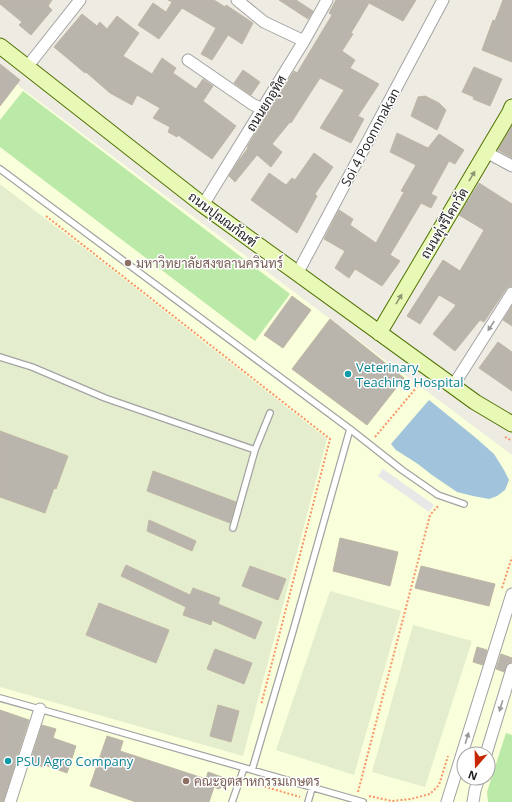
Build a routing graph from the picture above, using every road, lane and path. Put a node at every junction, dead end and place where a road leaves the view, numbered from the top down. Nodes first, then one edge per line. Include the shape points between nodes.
1 (80, 0) edge
2 (237, 0) edge
3 (327, 0) edge
4 (443, 0) edge
5 (304, 41) junction
6 (0, 46) edge
7 (188, 60) dead end
8 (28, 67) junction
9 (262, 109) junction
10 (511, 111) edge
11 (486, 152) junction
12 (512, 166) edge
13 (0, 169) edge
14 (203, 205) junction
15 (44, 214) dead end
16 (297, 274) junction
17 (512, 293) edge
18 (379, 333) junction
19 (0, 357) edge
20 (424, 379) dead end
21 (453, 386) junction
22 (270, 413) dead end
23 (512, 424) edge
24 (350, 429) junction
25 (369, 444) junction
26 (255, 450) junction
27 (441, 504) dead end
28 (464, 504) dead end
29 (233, 528) dead end
30 (512, 557) edge
31 (512, 594) edge
32 (500, 595) dead end
33 (512, 669) edge
34 (0, 698) edge
35 (40, 709) junction
36 (260, 709) dead end
37 (488, 746) edge
38 (448, 755) dead end
39 (244, 768) junction
40 (252, 770) junction
41 (476, 786) edge
42 (312, 788) junction
43 (358, 793) dead end
44 (365, 795) dead end
45 (10, 802) edge
46 (232, 802) edge
47 (308, 802) edge
48 (363, 802) edge
49 (447, 802) edge
50 (473, 802) edge

1 - 8 street
2 - 5 street via 264,22
3 - 5 street, ถนนยกอุทิศ
4 - 16 street, Soi 4 Poonnnakan
5 - 9 street, ถนนยกอุทิศ
6 - 8 street, ถนนปุณณกัณฑ์
7 - 9 street
8 - 14 street, ถนนปุณณกัณฑ์
9 - 14 street, ถนนยกอุทิศ
10 - 11 street, ถนนทุ่งรีโคกวัด
11 - 12 street
18 -> 11 street, ถนนทุ่งรีโคกวัด
13 - 24 lane
14 - 16 street, ถนนปุณณกัณฑ์
15 - 36 path via 330,439
16 - 18 street, ถนนปุณณกัณฑ์
17 -> 21 street
18 - 21 street, ถนนปุณณกัณฑ์
19 - 26 lane via 32,367 105,398
20 - 25 path
21 - 23 street, ถนนปุณณกัณฑ์
22 - 26 lane
24 - 25 lane
24 - 40 lane
25 - 28 lane via 438,495
26 - 29 lane
27 - 43 path via 430,515
30 - 32 path
49 -> 31 street
33 -> 37 street
34 - 35 lane
35 - 39 lane
35 - 45 street
38 - 44 path via 439,785 430,794 392,801
39 - 40 lane
39 - 46 lane
40 - 42 lane
41 - 50 street
42 - 47 lane
42 - 48 lane

